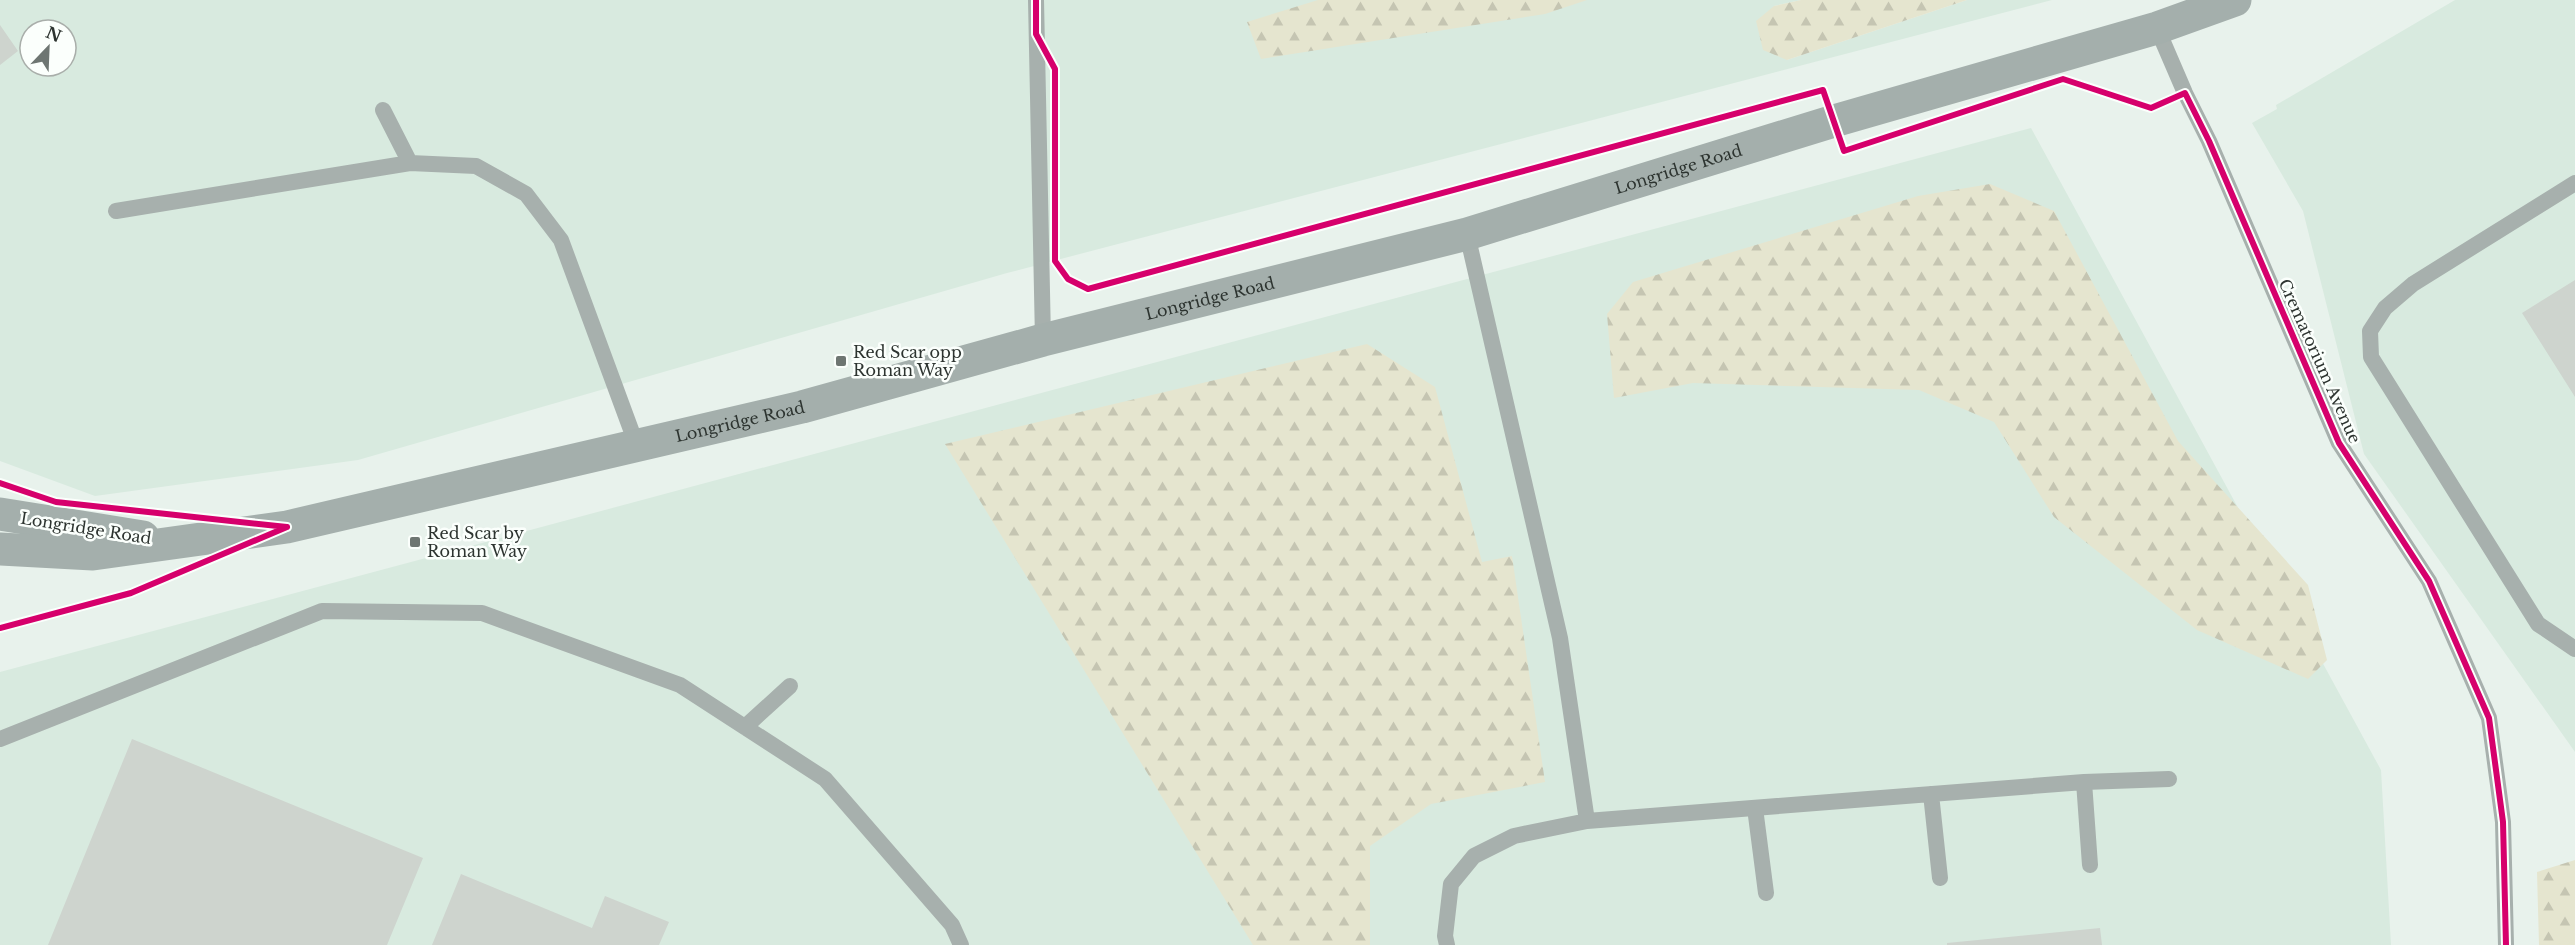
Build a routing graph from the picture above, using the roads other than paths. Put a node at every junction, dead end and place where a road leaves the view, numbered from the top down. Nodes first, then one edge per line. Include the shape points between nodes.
1 (1036, 0) edge
2 (2235, 0) edge
3 (2157, 28) junction
4 (383, 110) dead end
5 (410, 163) junction
6 (2575, 183) edge
7 (116, 211) dead end
8 (1467, 234) junction
9 (1043, 340) junction
10 (637, 446) junction
11 (0, 514) edge
12 (172, 542) junction
13 (0, 549) edge
14 (2575, 649) edge
15 (789, 686) dead end
16 (745, 727) junction
17 (0, 739) edge
18 (2169, 779) dead end
19 (2084, 782) junction
20 (1931, 794) junction
21 (1755, 808) junction
22 (1587, 821) junction
23 (2090, 866) dead end
24 (1940, 878) dead end
25 (1766, 893) dead end
26 (961, 945) edge
27 (1447, 945) edge
28 (2506, 945) edge

1 - 9 lane
2 - 3 main road, Longridge Road
3 - 8 main road, Longridge Road via 1834,121
3 - 28 lane, Crematorium Avenue via 2339,443 2428,581 2489,718 2503,822
4 - 5 lane
5 - 7 lane
5 - 10 lane via 477,166 526,194 561,240
6 - 14 lane via 2413,284 2385,308 2370,331 2371,357 2538,624
8 - 9 main road, Longridge Road
8 - 22 lane via 1560,638
9 - 10 main road, Longridge Road via 802,407
10 - 12 main road, Longridge Road via 287,527
11 - 12 main road, Longridge Road
12 - 13 main road, Longridge Road via 93,554
15 - 16 lane
16 - 17 lane via 680,685 482,613 322,611
16 - 26 lane via 825,779 952,925
18 - 19 lane
19 - 20 lane
19 - 23 lane
20 - 21 lane
20 - 24 lane
21 - 22 lane
21 - 25 lane
22 - 27 lane via 1514,836 1474,856 1451,884

